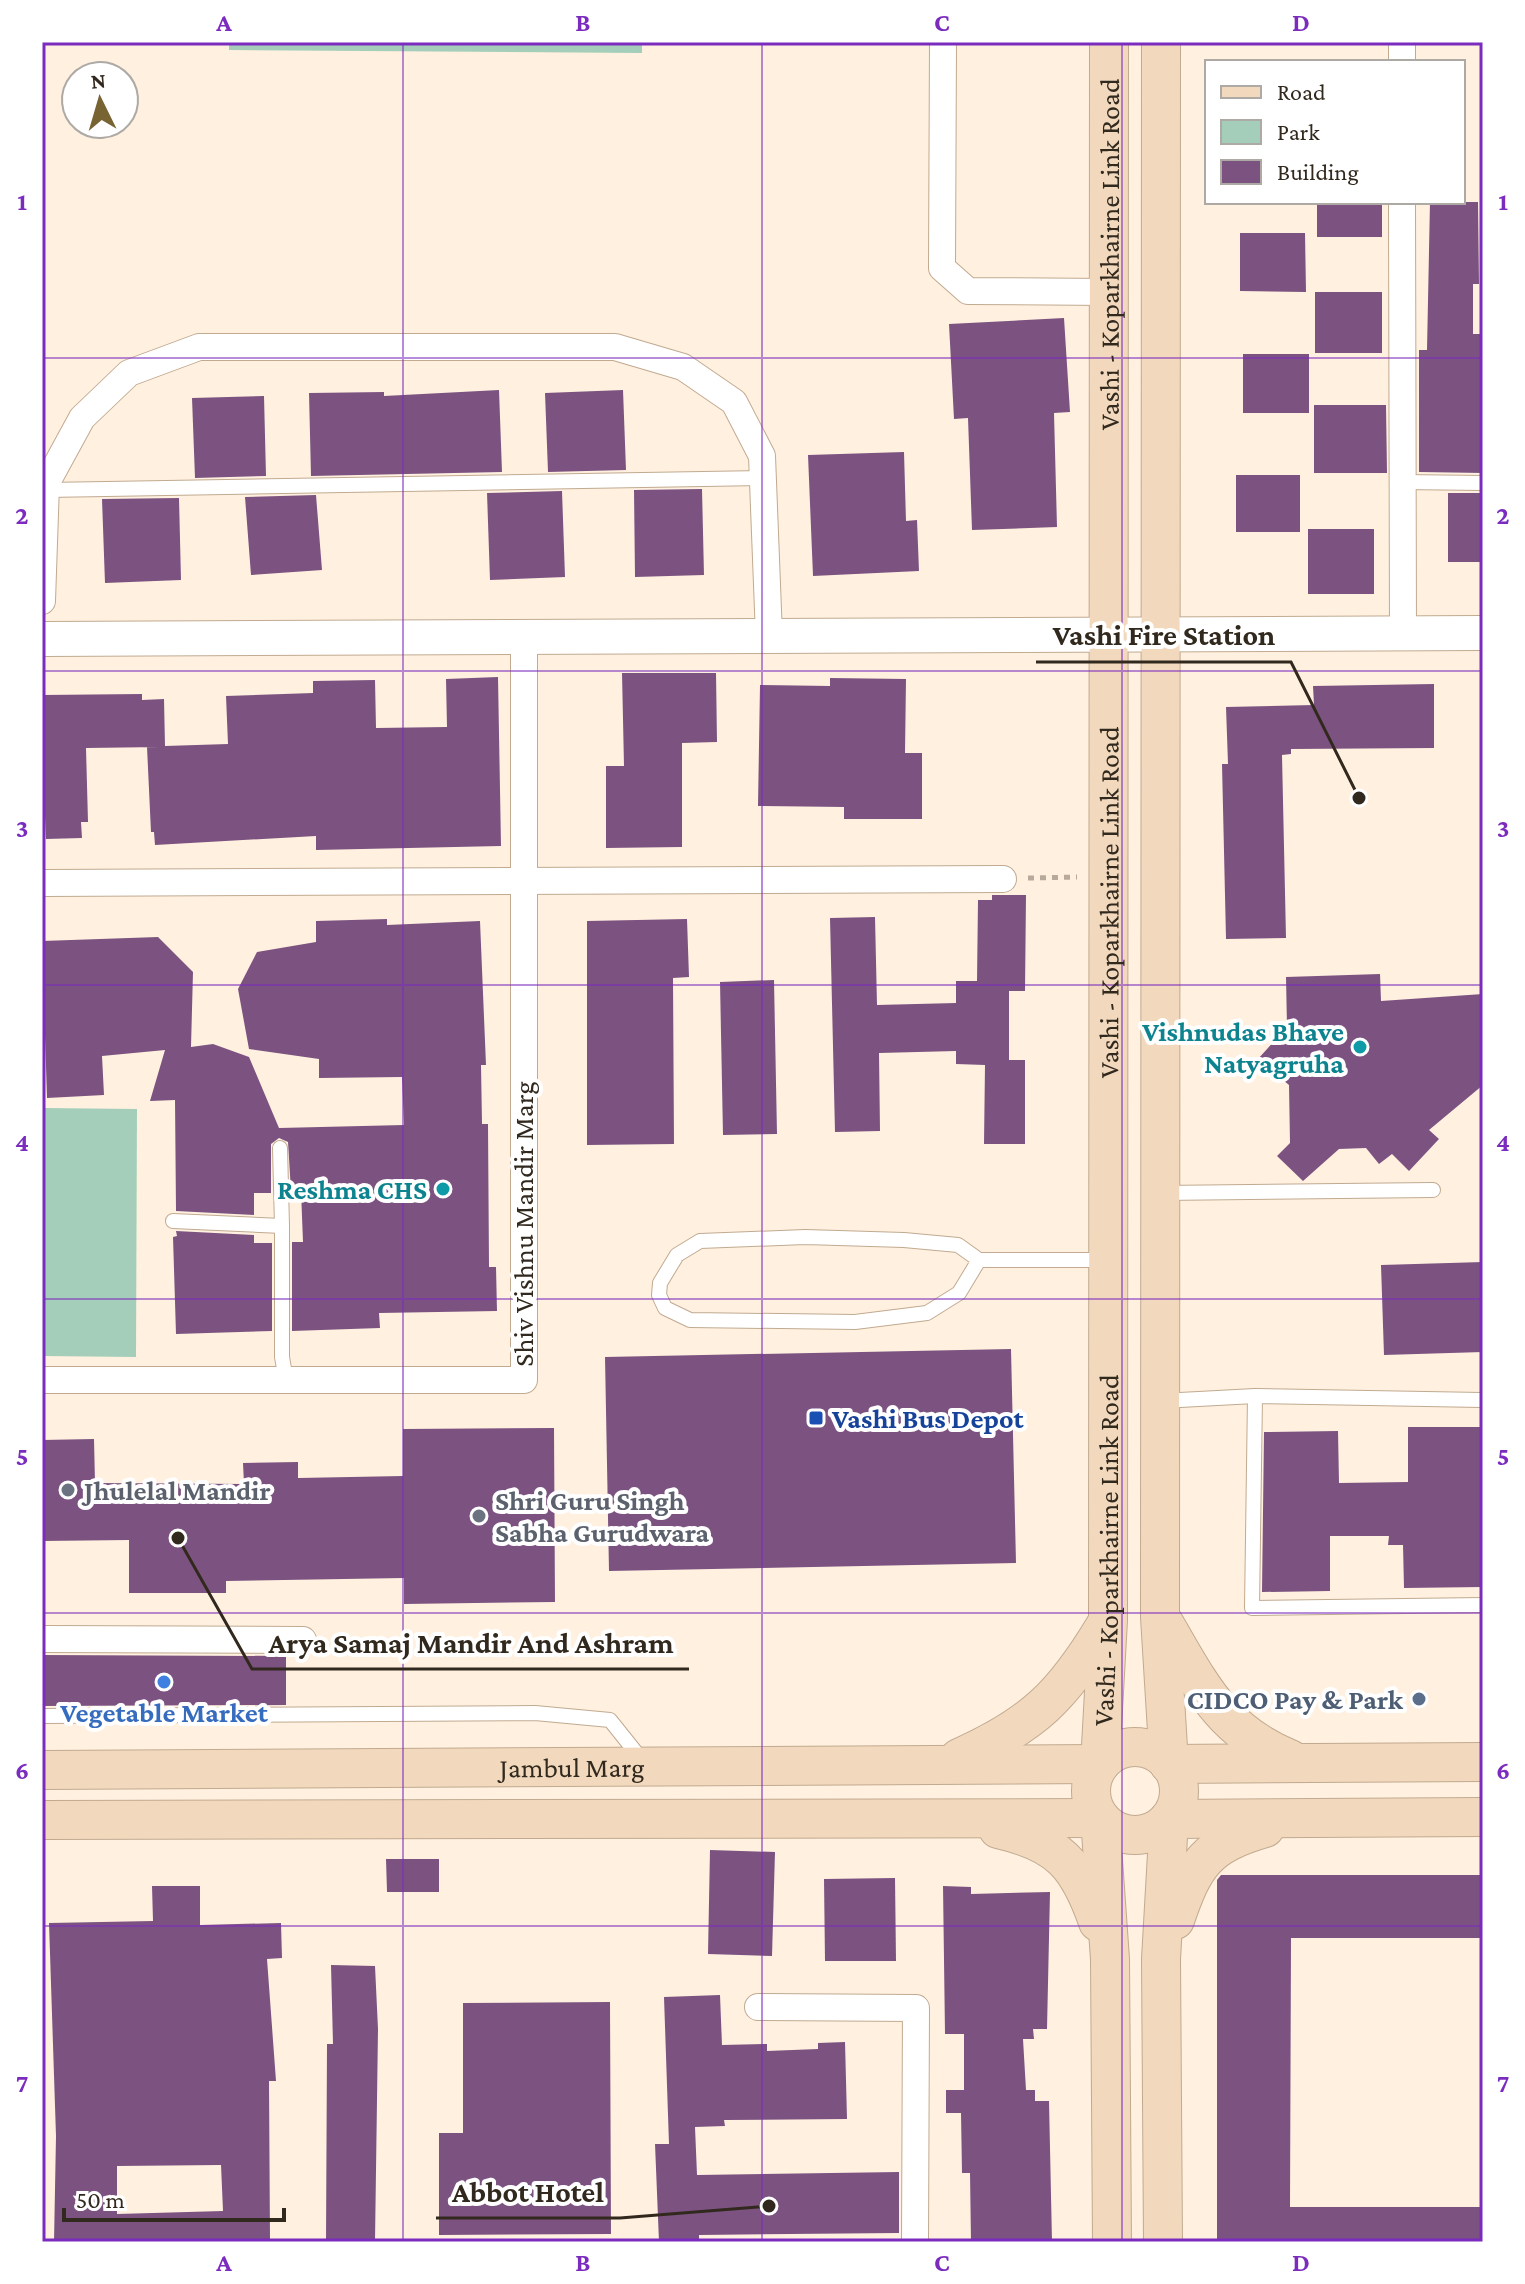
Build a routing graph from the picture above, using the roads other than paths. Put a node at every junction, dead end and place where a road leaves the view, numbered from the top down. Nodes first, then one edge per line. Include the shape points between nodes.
1 (943, 42) edge
2 (1109, 42) edge
3 (1161, 42) edge
4 (1402, 204) edge
5 (1109, 292) junction
6 (763, 478) junction
7 (1402, 482) junction
8 (1483, 483) edge
9 (46, 490) junction
10 (42, 601) edge
11 (1483, 633) edge
12 (1161, 634) junction
13 (1403, 634) junction
14 (1109, 635) junction
15 (769, 636) junction
16 (524, 637) junction
17 (42, 639) edge
18 (1003, 879) road end
19 (524, 880) junction
20 (42, 883) edge
21 (280, 1148) dead end
22 (1433, 1190) dead end
23 (1161, 1193) junction
24 (173, 1221) dead end
25 (282, 1226) junction
26 (979, 1260) junction
27 (1109, 1260) junction
28 (42, 1380) edge
29 (286, 1380) junction
30 (1255, 1396) junction
31 (1482, 1400) edge
32 (1161, 1401) junction
33 (1483, 1605) edge
34 (1160, 1617) junction
35 (1108, 1620) junction
36 (42, 1639) edge
37 (303, 1640) dead end
38 (42, 1716) edge
39 (1298, 1762) junction
40 (1483, 1762) edge
41 (945, 1764) junction
42 (1100, 1764) junction
43 (1169, 1764) junction
44 (647, 1766) junction
45 (42, 1770) edge
46 (1483, 1817) edge
47 (946, 1818) junction
48 (1100, 1818) junction
49 (1298, 1818) junction
50 (1169, 1819) junction
51 (42, 1820) edge
52 (1110, 1959) junction
53 (1161, 1959) junction
54 (758, 2007) dead end
55 (915, 2242) edge
56 (1112, 2242) edge
57 (1163, 2242) edge

1 - 5 street via 942,268 968,291
2 - 5 main road, Vashi - Koparkhairne Link Road
3 - 12 main road, Vashi - Koparkhairne Link Road
4 - 7 street
5 - 14 main road, Vashi - Koparkhairne Link Road
6 - 9 lane
6 - 9 street via 762,456 734,402 683,367 615,347 199,347 129,373 82,418
6 - 15 street
7 - 8 lane
7 - 13 street
9 - 10 street
11 - 13 street
12 - 13 street
12 - 14 street
12 - 23 main road, Vashi - Koparkhairne Link Road
14 - 15 street
14 - 27 main road, Vashi - Koparkhairne Link Road
15 - 16 street
16 - 17 street
16 - 19 street, Shiv Vishnu Mandir Marg
18 - 19 street
19 - 20 street
19 - 29 street, Shiv Vishnu Mandir Marg via 524,1380
21 - 25 lane
22 - 23 lane
23 - 32 main road, Vashi - Koparkhairne Link Road
24 - 25 lane
25 - 29 lane
26 - 26 lane via 959,1293 927,1313 855,1322 690,1320 665,1308 659,1295 660,1283 677,1255 700,1241 904,1240 958,1245
26 - 27 lane
27 - 35 main road, Vashi - Koparkhairne Link Road
28 - 29 street, Shiv Vishnu Mandir Marg
30 - 31 lane
30 - 32 lane
30 - 33 lane via 1252,1608
32 - 34 main road, Vashi - Koparkhairne Link Road
34 - 39 main road via 1229,1721 1257,1745
34 - 43 main road, Vashi - Koparkhairne Link Road
35 - 41 main road via 1076,1674 1043,1709 1007,1737
35 - 42 main road, Vashi - Koparkhairne Link Road
36 - 37 street
38 - 44 lane via 550,1715 610,1720
39 - 40 main road
39 - 43 main road
41 - 42 main road, Jambul Marg
41 - 44 main road, Jambul Marg
42 - 43 main road via 1134,1747 1148,1749
42 - 48 main road via 1090,1791
43 - 50 main road via 1179,1791
44 - 45 main road, Jambul Marg
46 - 49 main road
47 - 48 main road, Jambul Marg
47 - 51 main road, Jambul Marg
47 - 52 main road via 1021,1834 1069,1862 1086,1889
48 - 50 main road via 1121,1833 1134,1835
48 - 52 main road
49 - 50 main road
49 - 53 main road via 1218,1845 1199,1862
50 - 53 main road
52 - 56 main road
53 - 57 main road
54 - 55 street via 916,2008

